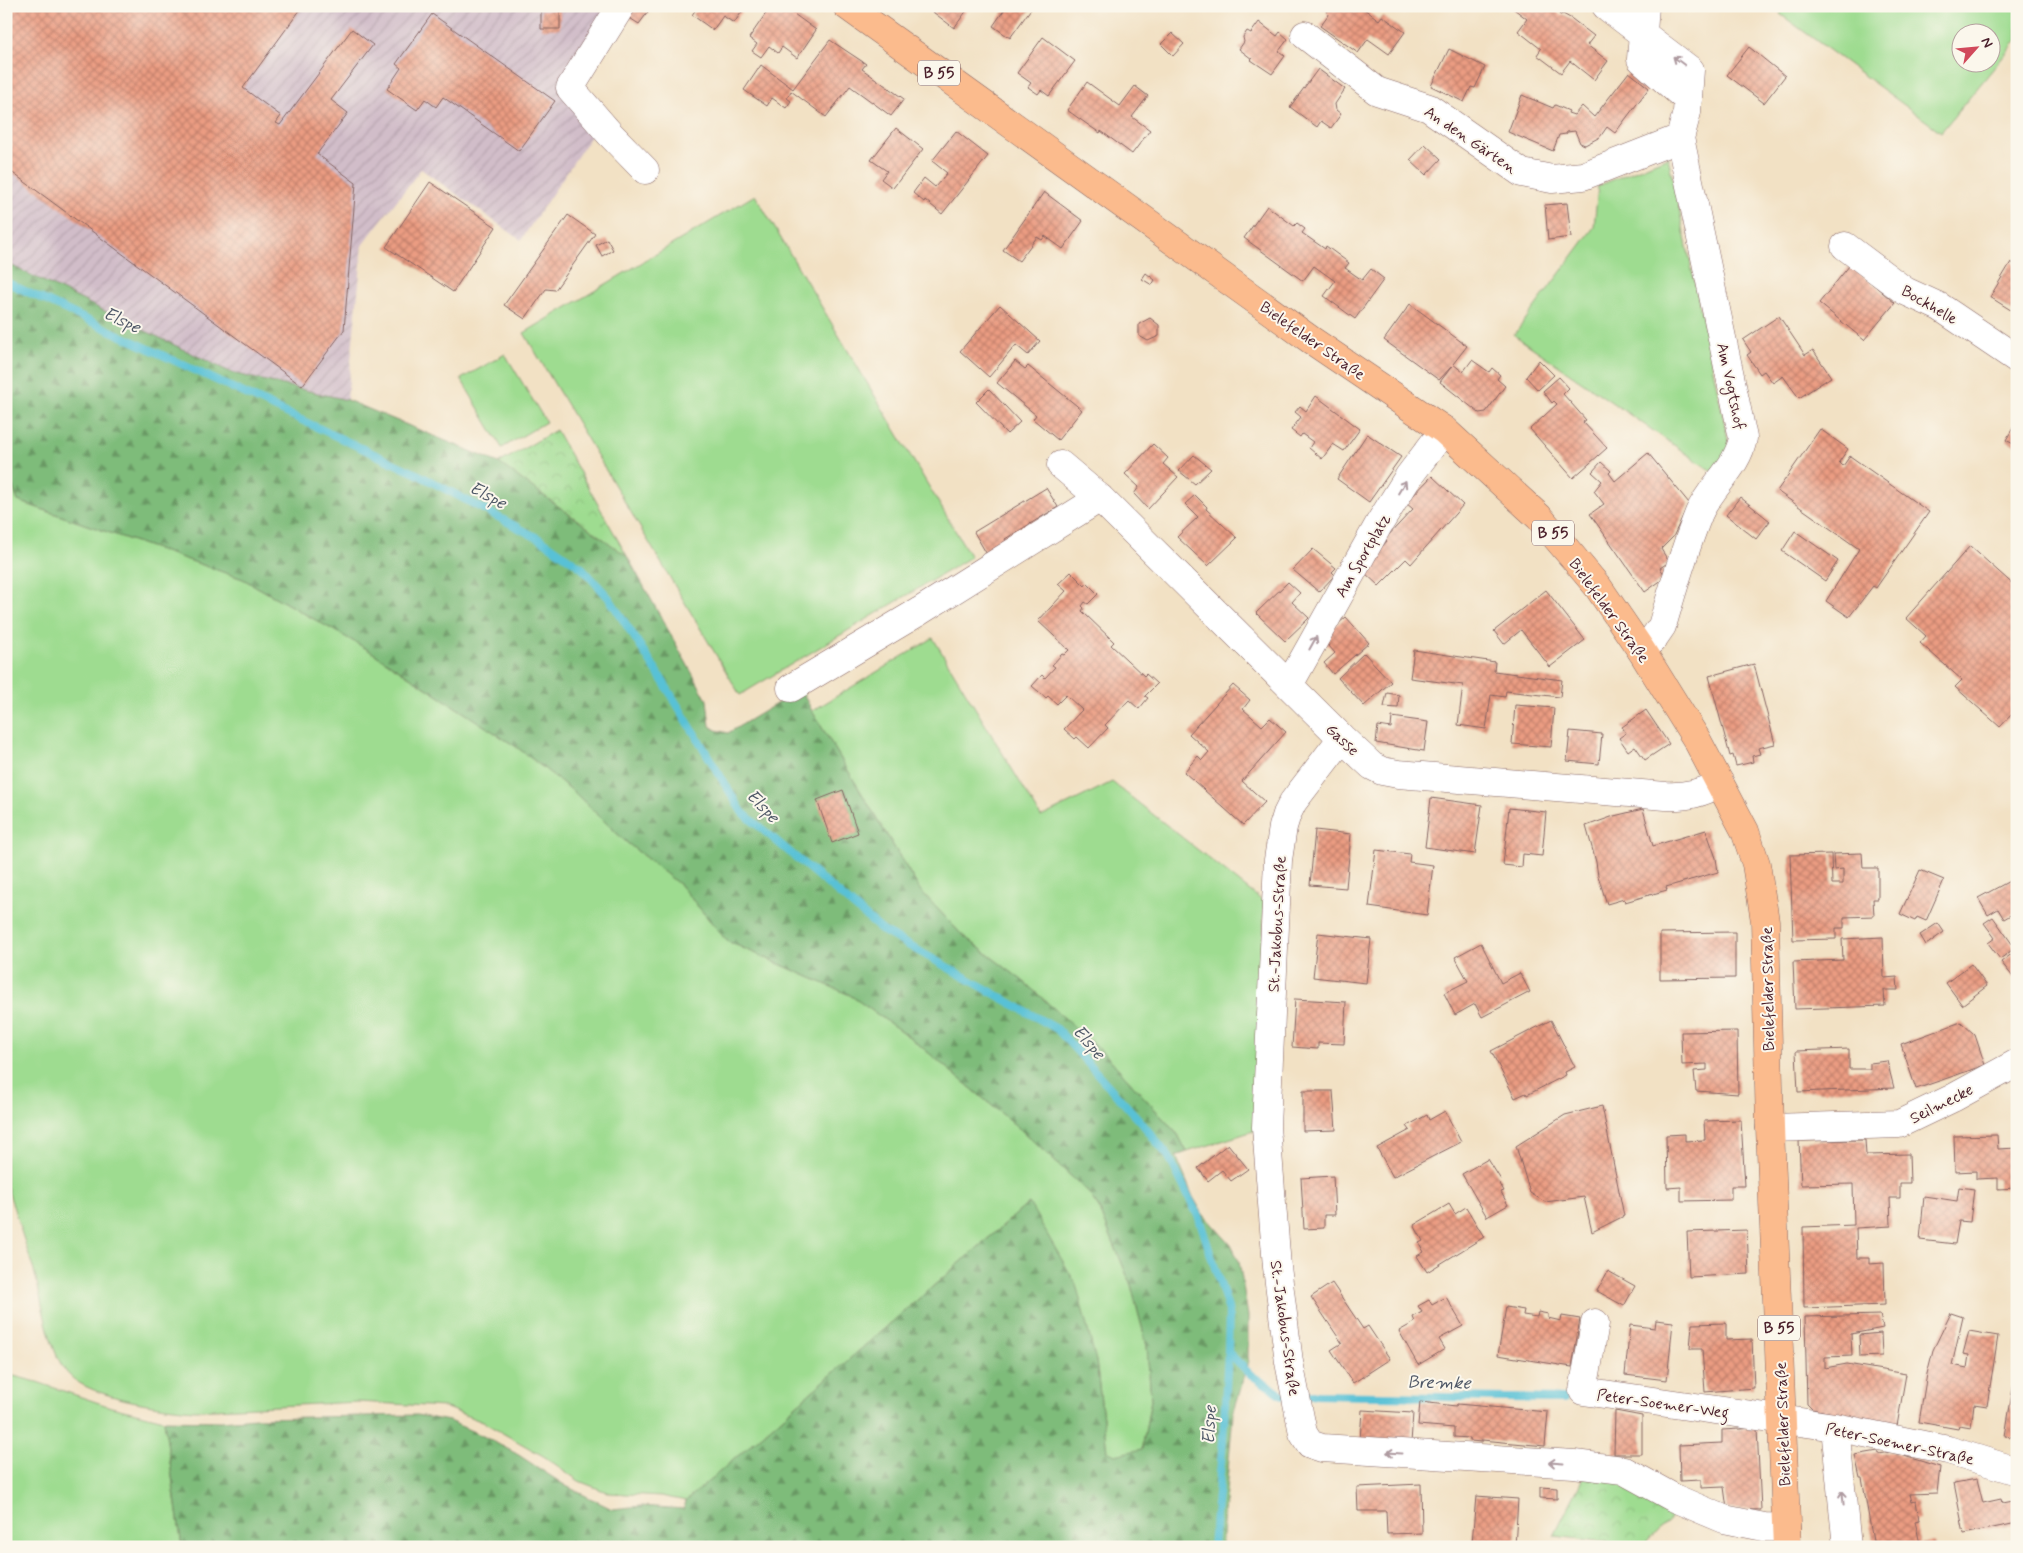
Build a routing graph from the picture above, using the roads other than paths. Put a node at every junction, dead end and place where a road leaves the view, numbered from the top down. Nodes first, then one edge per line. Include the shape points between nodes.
1 (621, 6) edge
2 (848, 6) edge
3 (1606, 6) edge
4 (1645, 6) edge
5 (1643, 34) junction
6 (1305, 35) dead end
7 (1680, 138) junction
8 (646, 170) dead end
9 (1845, 246) dead end
10 (2017, 359) edge
11 (1444, 430) junction
12 (1061, 465) dead end
13 (1100, 498) junction
14 (1641, 650) junction
15 (1289, 685) junction
16 (791, 688) dead end
17 (1342, 738) junction
18 (1720, 783) junction
19 (2017, 1064) edge
20 (1770, 1128) junction
21 (1595, 1323) dead end
22 (1783, 1420) junction
23 (1835, 1427) junction
24 (2017, 1471) edge
25 (1787, 1537) edge
26 (1847, 1547) edge

1 - 8 street via 570,88
2 - 11 main road, Bielefelder Straße / B 55 via 1311,340
3 - 5 street
4 - 5 street
5 - 7 street, Am Vogtshof via 1690,70 1688,112
6 - 7 street, An den Gärten via 1377,91 1429,108 1522,173 1552,179 1583,176
7 - 14 street, Am Vogtshof via 1743,438 1741,452 1700,512 1662,626
9 - 10 street, Bockhelle via 1905,291 1940,307
11 - 14 main road, Bielefelder Straße / B 55 via 1539,517 1598,587
15 -> 11 street, Am Sportplatz via 1399,492
12 - 13 street, Gasse
13 - 15 street, Gasse
13 - 16 street
14 - 18 main road, Bielefelder Straße / B 55
15 - 17 street, Gasse
17 - 18 street, Gasse via 1372,766 1398,774 1666,796 1700,793
25 -> 17 street, St.-Jakobus-Straße via 1764,1527 1724,1520 1623,1470 1322,1448 1310,1444 1303,1433 1288,1362 1266,1127 1278,860 1283,828 1293,802
18 - 20 main road, Bielefelder Straße / B 55 via 1745,831 1756,864 1765,921
19 - 20 street, Seilmecke via 1899,1124
20 - 22 main road, Bielefelder Straße / B 55
21 - 22 street, Peter-Soemer-Weg via 1582,1392
22 - 23 street, Peter-Soemer-Straße
22 - 25 main road, Bielefelder Straße / B 55
23 - 24 street, Peter-Soemer-Straße via 1948,1450
26 -> 23 street

